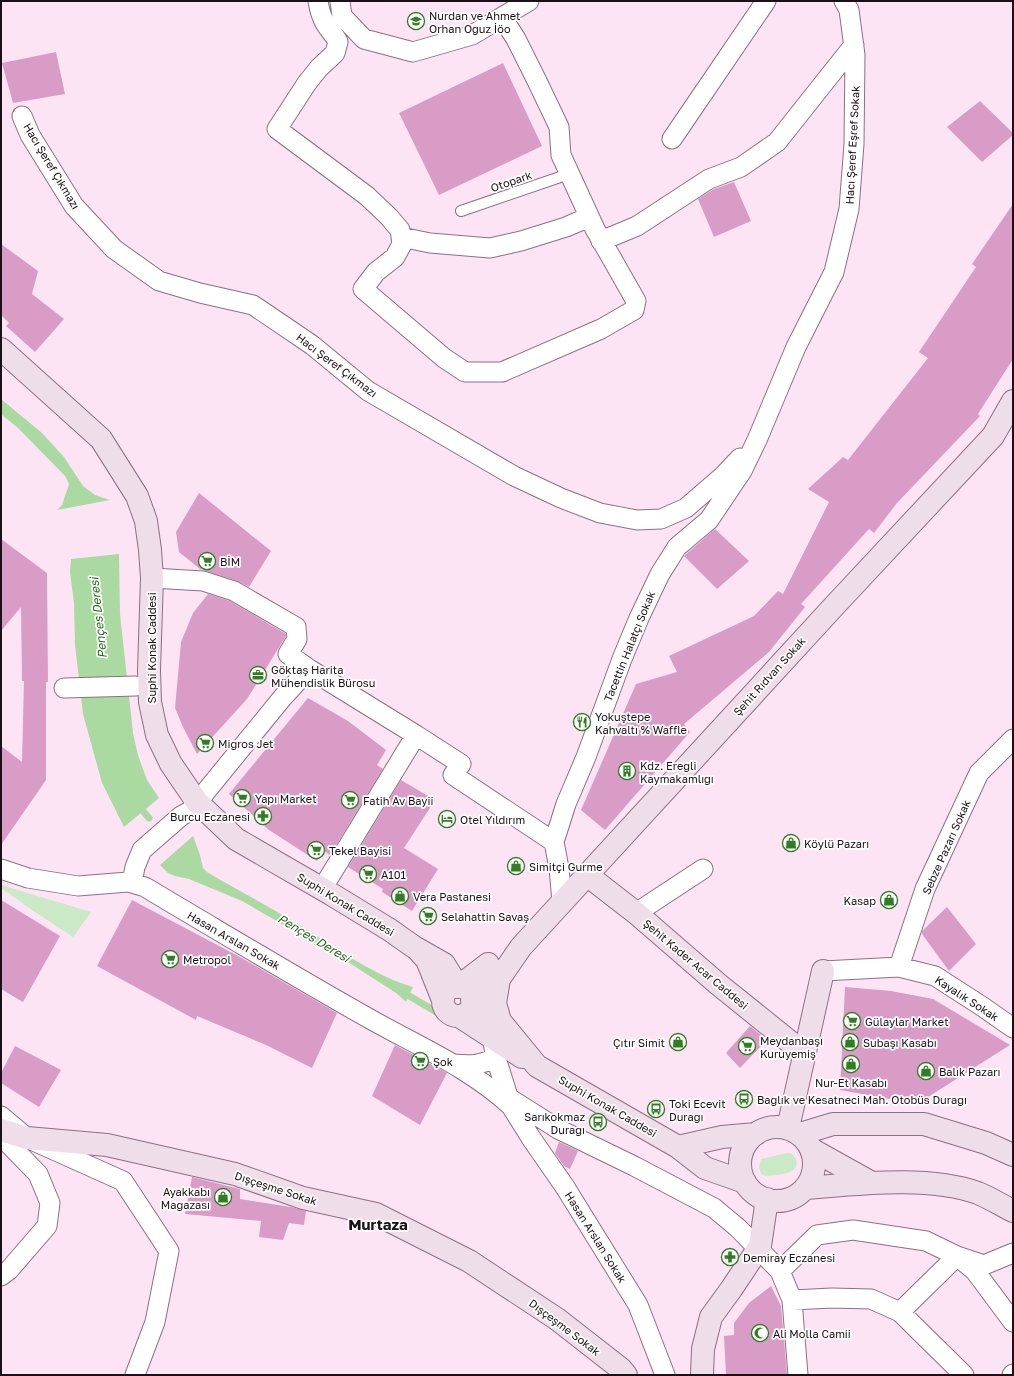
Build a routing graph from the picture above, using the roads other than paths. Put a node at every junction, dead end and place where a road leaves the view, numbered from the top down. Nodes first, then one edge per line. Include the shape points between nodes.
1 (318, 1) edge
2 (340, 1) edge
3 (529, 1) edge
4 (766, 1) edge
5 (844, 1) edge
6 (502, 17) junction
7 (854, 45) junction
8 (22, 116) dead end
9 (672, 138) dead end
10 (570, 174) junction
11 (461, 211) dead end
12 (590, 217) junction
13 (401, 237) junction
14 (601, 241) junction
15 (1, 349) edge
16 (1013, 401) edge
17 (758, 440) junction
18 (152, 578) junction
19 (309, 669) junction
20 (136, 686) dead end
21 (64, 688) dead end
22 (416, 735) junction
23 (1013, 739) edge
24 (198, 802) junction
25 (554, 842) junction
26 (703, 869) dead end
27 (1, 870) edge
28 (587, 875) junction
29 (132, 883) junction
30 (322, 889) junction
31 (562, 902) junction
32 (636, 913) junction
33 (414, 947) junction
34 (444, 964) junction
35 (899, 967) junction
36 (823, 971) joint
37 (494, 972) junction
38 (458, 1001) junction
39 (1013, 1028) edge
40 (496, 1039) junction
41 (805, 1054) junction
42 (452, 1064) junction
43 (510, 1102) junction
44 (1, 1116) edge
45 (1, 1130) edge
46 (756, 1134) junction
47 (1, 1136) edge
48 (800, 1137) junction
49 (27, 1138) junction
50 (678, 1147) junction
51 (1013, 1156) edge
52 (745, 1182) junction
53 (872, 1183) junction
54 (805, 1188) junction
55 (767, 1199) junction
56 (1013, 1211) edge
57 (758, 1248) junction
58 (1013, 1253) edge
59 (957, 1256) junction
60 (780, 1271) junction
61 (1, 1276) edge
62 (792, 1300) junction
63 (900, 1312) junction
64 (1013, 1322) edge
65 (135, 1375) edge
66 (626, 1375) edge
67 (665, 1375) edge
68 (702, 1375) edge
69 (798, 1375) edge
70 (964, 1375) edge

1 - 13 street via 326,24 338,42 336,52 307,83 277,129 367,196 400,230
2 - 6 street via 342,16 364,39 413,52 472,36
3 - 6 street
4 - 9 street
5 - 7 street, Hacı Şeref Eşref Sokak via 849,10
6 - 10 street via 537,81 558,127 560,155
7 - 14 street via 777,142 741,167 709,179 637,226
7 - 17 street, Hacı Şeref Eşref Sokak via 854,144 849,209 834,272 796,347
8 - 17 street, Hacı Şeref Çıkmazı via 30,135 74,206 114,249 159,281 253,305 312,345 368,391 514,476 561,498 600,513 637,520 661,519 686,508 723,476
10 - 11 lane, Otopark
10 - 12 street
12 - 13 street via 566,227 490,248 430,243
12 - 14 street
13 - 14 street via 402,244 395,257 376,272 362,289 444,358 465,372 502,372 601,329 634,310 636,301
15 - 18 street, Suphi Konak Caddesi via 101,438 137,496 146,521
16 - 28 street, Şehit Rıdvan Sokak via 993,436
17 - 25 street, Tacettin Halatçı Sokak via 742,471 709,520 677,547 660,574 622,659
18 - 19 street via 203,581 234,591 296,627 297,639 288,654
18 - 24 street, Suphi Konak Caddesi via 149,670 150,702 156,735 171,764
19 - 22 street
19 - 24 street via 283,697
20 - 21 street
22 - 25 street via 461,764 453,775
22 - 30 street
23 - 35 street, Sebze Pazarı Sokak via 979,773 925,889
24 - 29 street via 142,850
24 - 30 street, Suphi Konak Caddesi via 236,839
25 - 31 street, Tacettin Halatçı Sokak
26 - 32 street
27 - 29 street, Hasan Arslan Sokak via 28,878 78,886
28 - 31 street, Şehit Rıdvan Sokak
28 - 32 street, Şehit Kader Acar Caddesi
29 - 42 street, Hasan Arslan Sokak via 145,887 335,999
30 - 33 street, Suphi Konak Caddesi
31 - 37 street, Şehit Rıdvan Sokak
32 - 41 street, Şehit Kader Acar Caddesi
33 - 34 street, Suphi Konak Caddesi
33 - 38 street, Suphi Konak Caddesi
34 - 37 street, Şehit Rıdvan Sokak
34 - 38 street, Suphi Konak Caddesi
35 - 36 street, Kayalık Sokak
35 - 39 street, Kayalık Sokak via 935,976
36 - 41 street
37 - 38 street, Şehit Rıdvan Sokak
37 - 40 street
38 - 40 street, Suphi Konak Caddesi
40 - 42 street, Hasan Arslan Sokak via 483,1063 469,1066
40 - 43 street, Hasan Arslan Sokak
40 - 50 street, Suphi Konak Caddesi via 537,1066
41 - 48 street
42 - 43 street, Hasan Arslan Sokak
43 - 57 street, Hasan Arslan Sokak via 714,1208
43 - 67 street, Hasan Arslan Sokak via 531,1138 566,1187 638,1305
44 - 49 street
45 - 49 street, Dışçeşme Sokak
46 - 48 street via 767,1128 780,1127
46 - 50 street via 722,1137
46 - 52 street via 743,1150 741,1166
47 - 61 street via 38,1174 50,1203 47,1226
48 - 51 street via 833,1124 924,1124 986,1143
48 - 53 street
48 - 54 street via 814,1159 814,1169
49 - 65 street via 123,1181 168,1251 155,1322
49 - 66 street, Dışçeşme Sokak via 107,1145 235,1174 303,1198 376,1214 470,1260 557,1319
50 - 52 street, Suphi Konak Caddesi via 705,1168
52 - 55 street via 758,1195
53 - 54 street
53 - 56 street via 937,1183 977,1193
54 - 55 street via 788,1199
55 - 57 street
57 - 60 street, Hasan Arslan Sokak
57 - 68 street via 711,1317 703,1349
58 - 59 street via 984,1265
59 - 60 street via 926,1241 853,1230 817,1235
59 - 63 street
59 - 64 street via 974,1270
60 - 62 street
62 - 63 street via 871,1299
62 - 69 street
63 - 70 street

